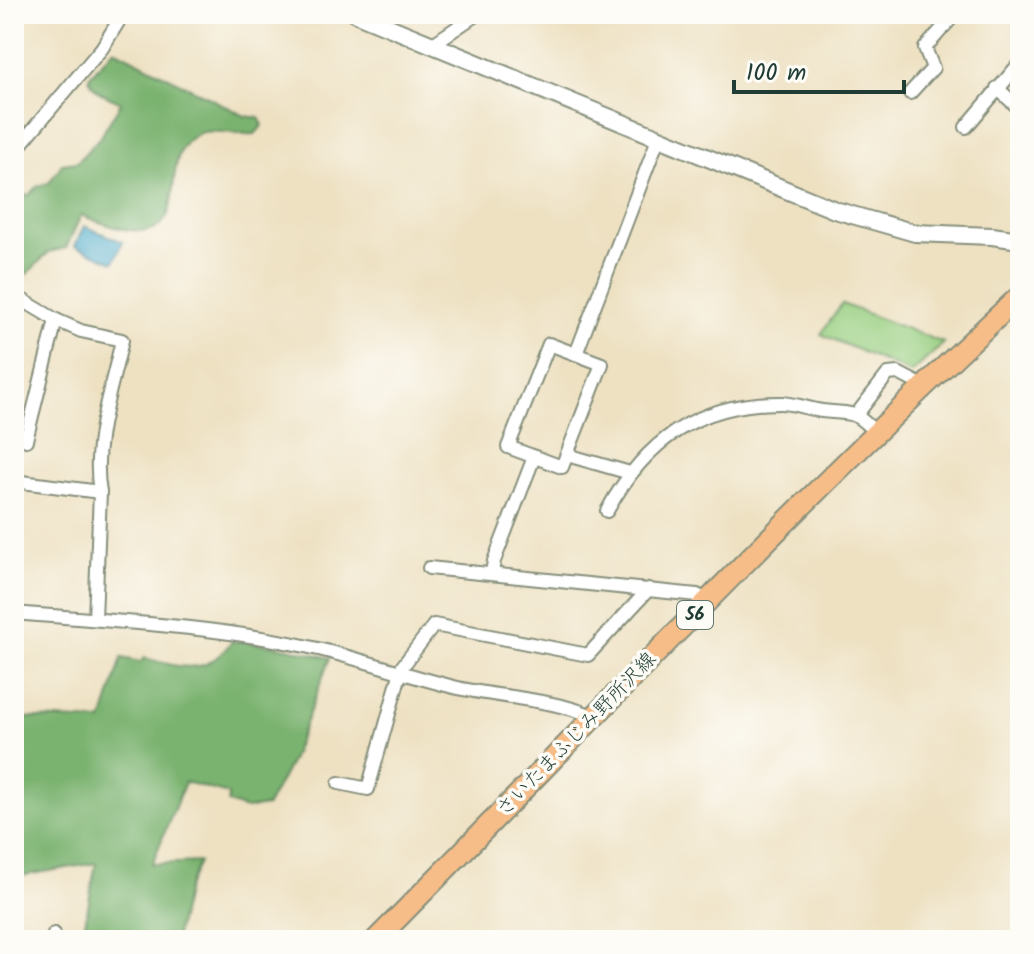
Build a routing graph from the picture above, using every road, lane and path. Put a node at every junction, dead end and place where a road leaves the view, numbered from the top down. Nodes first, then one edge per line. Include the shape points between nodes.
1 (123, 14) edge
2 (357, 14) edge
3 (477, 14) edge
4 (955, 14) edge
5 (1015, 14) edge
6 (1020, 20) edge
7 (433, 44) junction
8 (1020, 63) edge
9 (997, 88) junction
10 (910, 93) dead end
11 (1020, 109) edge
12 (966, 127) dead end
13 (658, 139) junction
14 (14, 152) edge
15 (1020, 240) edge
16 (14, 295) edge
17 (1020, 296) edge
18 (56, 320) junction
19 (576, 354) junction
20 (923, 386) junction
21 (857, 414) junction
22 (876, 433) junction
23 (26, 440) dead end
24 (567, 455) junction
25 (534, 457) junction
26 (630, 473) junction
27 (14, 481) edge
28 (100, 492) junction
29 (607, 511) dead end
30 (429, 568) dead end
31 (492, 573) junction
32 (649, 589) junction
33 (709, 601) junction
34 (14, 613) edge
35 (95, 619) junction
36 (400, 673) junction
37 (595, 717) junction
38 (339, 783) dead end
39 (376, 940) edge

1 - 14 street via 102,48
2 - 7 street
3 - 7 street
4 - 10 street via 925,48 933,68
5 - 6 street
7 - 13 street
8 - 9 street
9 - 11 street
9 - 12 street
13 - 15 street via 889,227
13 - 19 street
16 - 18 street
17 - 20 main road, さいたまふじみ野所沢線 / 56
18 - 23 street
18 - 28 street via 122,340 98,447
19 - 24 street via 602,364
19 - 25 street via 549,344 508,447
20 - 21 street via 898,373 888,374
20 - 22 main road, さいたまふじみ野所沢線 / 56
21 - 22 street
21 - 26 street via 781,403 731,407 679,428
22 - 33 main road, さいたまふじみ野所沢線 / 56
24 - 25 street via 562,467
24 - 26 street
25 - 31 street
26 - 29 street
27 - 28 street
28 - 35 street
30 - 31 street
31 - 32 street
32 - 33 street
32 - 36 street via 588,655 434,625
33 - 37 main road, さいたまふじみ野所沢線 / 56
34 - 35 street
35 - 36 street via 259,637
36 - 37 street
36 - 38 street via 368,789
37 - 39 main road, さいたまふじみ野所沢線 / 56

